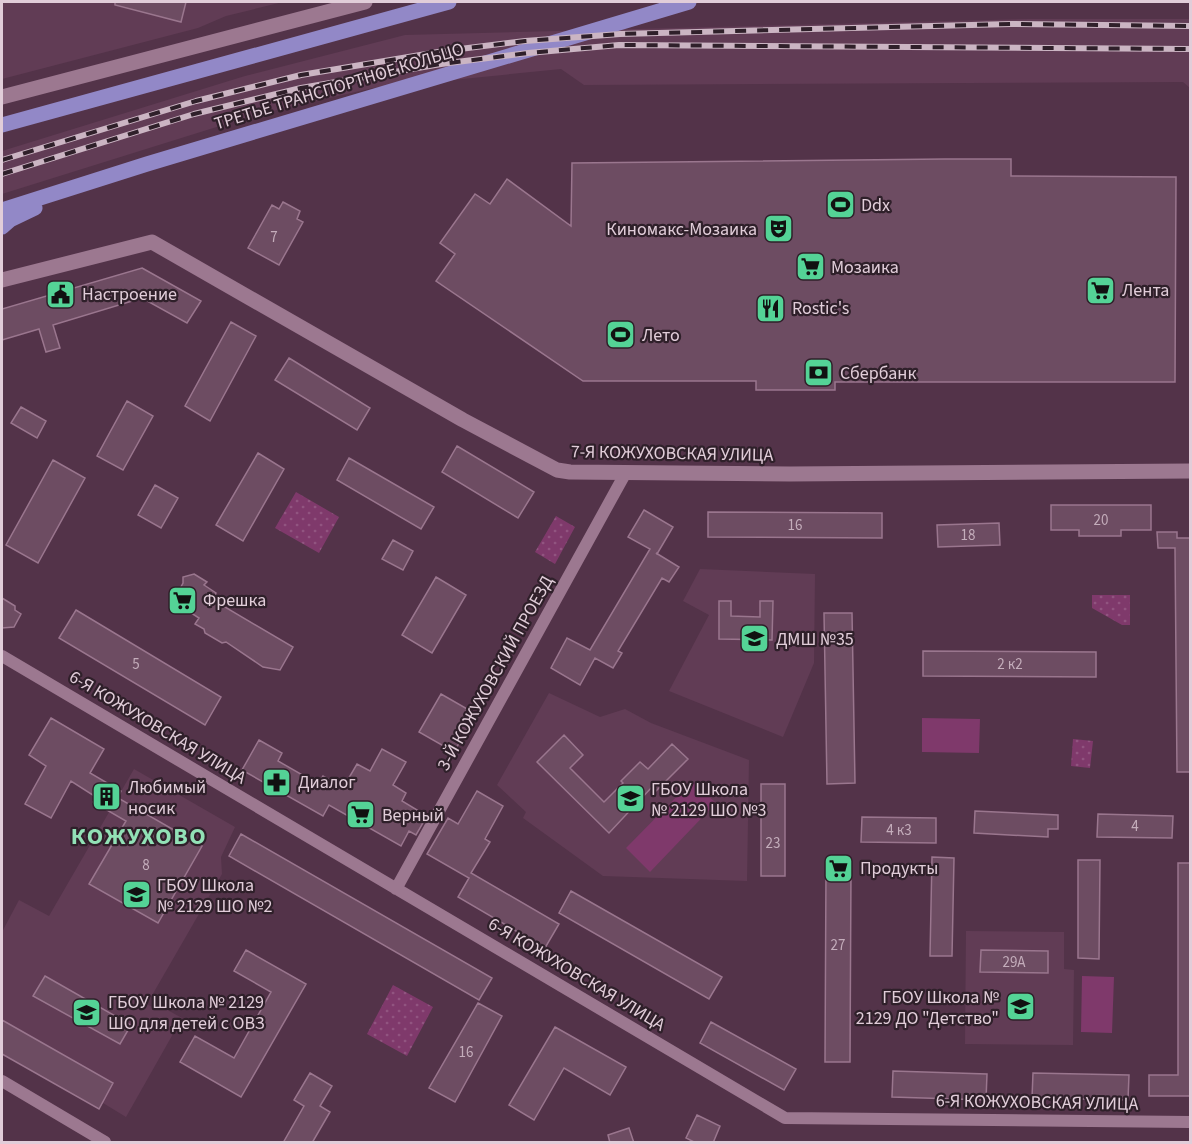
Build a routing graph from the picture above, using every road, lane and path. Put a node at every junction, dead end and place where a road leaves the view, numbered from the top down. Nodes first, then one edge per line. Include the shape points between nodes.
1 (361, 2) edge
2 (449, 2) edge
3 (689, 2) edge
4 (2, 98) edge
5 (2, 125) edge
6 (4, 220) edge
7 (2, 280) edge
8 (1191, 471) edge
9 (625, 474) junction
10 (2, 656) edge
11 (396, 889) junction
12 (2, 1081) edge
13 (1191, 1122) edge
14 (105, 1143) edge

1 - 4 street
2 - 5 main road
3 - 6 main road, ТРЕТЬЕ ТРАНСПОРТНОЕ КОЛЬЦО via 81,185
7 - 9 street, 7-Я КОЖУХОВСКАЯ УЛИЦА via 152,242 557,470
8 - 9 street, 7-Я КОЖУХОВСКАЯ УЛИЦА
9 - 11 street, 3-Й КОЖУХОВСКИЙ ПРОЕЗД
10 - 11 street, 6-Я КОЖУХОВСКАЯ УЛИЦА
11 - 13 street, 6-Я КОЖУХОВСКАЯ УЛИЦА via 785,1118
12 - 14 street

